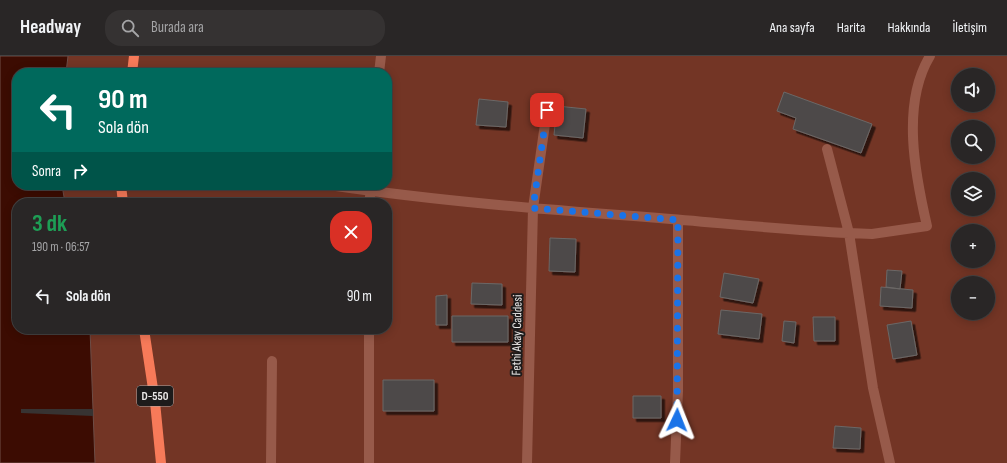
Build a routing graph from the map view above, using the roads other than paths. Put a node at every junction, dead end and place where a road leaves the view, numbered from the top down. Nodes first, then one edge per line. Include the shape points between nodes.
1 (134, 56) edge
2 (381, 56) edge
3 (930, 56) edge
4 (133, 68) edge
5 (380, 68) edge
6 (547, 110) dead end
7 (827, 149) dead end
8 (386, 190) edge
9 (533, 208) junction
10 (678, 220) junction
11 (849, 233) junction
12 (145, 334) edge
13 (370, 334) edge
14 (272, 361) dead end
15 (161, 463) edge
16 (270, 463) edge
17 (369, 463) edge
18 (527, 463) edge
19 (675, 463) edge
20 (890, 463) edge

1 - 4 main road
2 - 5 street
3 - 11 street via 917,85 913,127 919,191 927,226 872,234
6 - 9 street, Fethi Akay Caddesi
7 - 11 street
8 - 9 street
9 - 10 street
9 - 18 street, Fethi Akay Caddesi
10 - 11 street
10 - 19 street via 678,391
11 - 20 street via 873,388
12 - 15 main road, D-550 via 156,402
13 - 17 street
14 - 16 street

